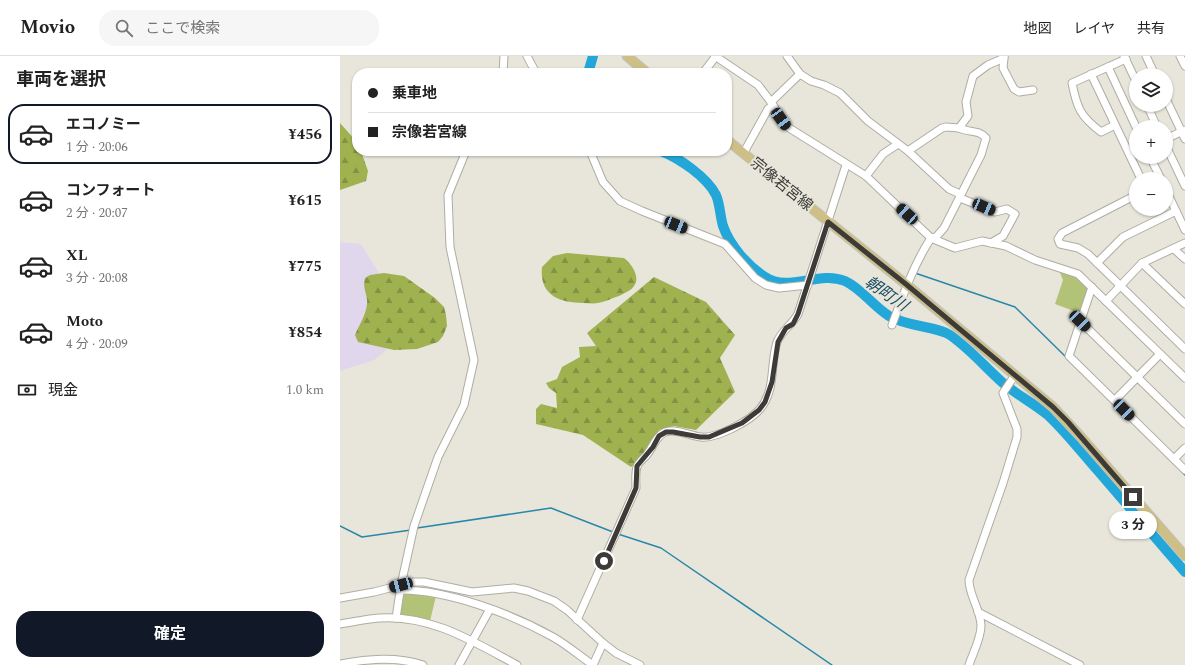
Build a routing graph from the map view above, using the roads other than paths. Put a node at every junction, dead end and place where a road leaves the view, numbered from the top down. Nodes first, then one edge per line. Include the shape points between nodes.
1 (504, 56) edge
2 (527, 56) edge
3 (627, 56) edge
4 (716, 56) edge
5 (787, 56) edge
6 (1146, 56) edge
7 (1004, 57) edge
8 (1125, 58) edge
9 (1108, 67) junction
10 (503, 68) edge
11 (533, 68) edge
12 (641, 68) edge
13 (707, 68) edge
14 (1130, 68) edge
15 (1151, 68) edge
16 (800, 74) junction
17 (1091, 74) junction
18 (1033, 90) dead end
19 (772, 103) junction
20 (1173, 112) edge
21 (1133, 120) edge
22 (1116, 125) junction
23 (959, 128) junction
24 (1183, 131) edge
25 (1173, 136) edge
26 (1185, 139) edge
27 (732, 144) edge
28 (898, 144) junction
29 (908, 151) junction
30 (743, 154) junction
31 (464, 156) edge
32 (592, 156) edge
33 (1173, 161) edge
34 (846, 165) junction
35 (1138, 172) edge
36 (866, 176) junction
37 (1185, 186) edge
38 (960, 196) junction
39 (1129, 199) edge
40 (1173, 205) edge
41 (1176, 211) junction
42 (828, 222) junction
43 (1185, 230) edge
44 (931, 238) junction
45 (991, 243) junction
46 (1185, 243) edge
47 (1174, 249) junction
48 (1185, 259) edge
49 (1097, 263) junction
50 (1142, 263) junction
51 (808, 285) junction
52 (907, 285) junction
53 (1120, 286) junction
54 (1092, 287) junction
55 (1106, 301) junction
56 (1185, 304) edge
57 (1080, 321) junction
58 (892, 325) dead end
59 (1185, 350) edge
60 (1160, 354) junction
61 (1014, 375) junction
62 (1137, 377) junction
63 (1185, 378) edge
64 (1115, 400) junction
65 (1185, 424) edge
66 (1185, 448) edge
67 (1174, 459) junction
68 (1185, 470) edge
69 (1185, 556) edge
70 (401, 587) junction
71 (340, 598) edge
72 (490, 609) junction
73 (978, 612) junction
74 (396, 618) junction
75 (577, 620) junction
76 (340, 624) edge
77 (472, 641) junction
78 (603, 643) junction
79 (363, 663) edge
80 (340, 664) edge
81 (423, 665) edge
82 (459, 665) edge
83 (517, 665) edge
84 (593, 665) edge
85 (640, 665) edge
86 (969, 665) edge
87 (1080, 665) edge

1 - 10 street
2 - 11 street
3 - 12 main road
4 - 13 street
4 - 19 street via 758,85
5 - 16 street
6 - 15 street
7 - 18 street via 1003,68 1014,89 1019,92
7 - 23 street via 973,76 966,102 968,116
8 - 9 street
8 - 14 street
9 - 17 street
9 - 21 street
16 - 19 street
16 - 28 street via 811,82 840,93 868,121
17 - 22 street
17 - 22 street via 1072,83 1081,114 1100,132
19 - 30 street
19 - 34 street via 786,126
20 - 24 street
22 - 35 street
23 - 29 street via 946,126
23 - 38 street via 964,131 978,131 986,138 981,155
24 - 25 street
24 - 26 street
27 - 30 main road, 宗像若宮線
28 - 29 street
28 - 36 street via 883,154
29 - 38 street via 949,190
30 - 42 main road, 宗像若宮線
31 - 70 street via 448,195 450,247 474,360 464,405 438,457 414,526
32 - 51 street via 603,182 620,201 725,244 755,278 766,285 779,288
33 - 37 street
34 - 36 street
34 - 42 street
36 - 44 street
38 - 44 street via 944,228 936,237
38 - 45 street via 995,212 1007,209 1015,214 1003,236
39 - 49 street via 1059,236 1060,244 1078,248
40 - 41 street
41 - 43 street
41 - 49 street via 1123,237
42 - 51 street
42 - 52 main road, 宗像若宮線
44 - 45 street via 955,248 982,241
44 - 52 street
45 - 54 street via 1006,246 1035,260 1078,274
46 - 47 street
47 - 48 street
47 - 50 street
49 - 53 street
50 - 53 street
50 - 56 street
51 - 75 street via 793,324 786,328 778,342 772,382 765,402 759,410 742,423 709,437 666,432 659,436 637,466 636,488
52 - 58 street
52 - 61 main road, 宗像若宮線
53 - 55 street
53 - 59 street
54 - 55 street
54 - 57 street
55 - 60 street
57 - 62 street
57 - 64 street via 1069,356
60 - 62 street
60 - 63 street
61 - 69 main road, 宗像若宮線 via 1068,422
61 - 73 street via 1003,393 1017,429 1017,437 1004,483 969,580 969,588
62 - 64 street
62 - 65 street
64 - 67 street
66 - 67 street
67 - 68 street
70 - 71 street
70 - 72 street via 422,590
70 - 74 street
70 - 75 street via 424,582 480,592 514,588 554,601
72 - 77 street
72 - 84 street via 555,638
73 - 86 street via 981,626
73 - 87 street
74 - 76 street
74 - 77 street via 419,620 445,628
75 - 78 street
77 - 82 street
77 - 83 street
78 - 84 street
78 - 85 street
79 - 80 street
79 - 81 street via 383,659

